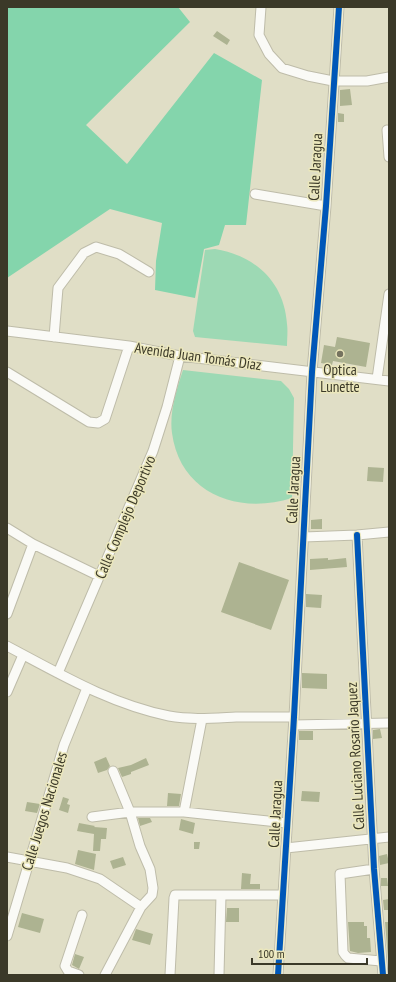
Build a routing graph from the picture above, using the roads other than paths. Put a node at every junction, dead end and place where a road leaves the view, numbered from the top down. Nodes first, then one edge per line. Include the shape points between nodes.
1 (260, 7) edge
2 (339, 7) edge
3 (389, 77) edge
4 (333, 81) junction
5 (387, 130) dead end
6 (389, 157) edge
7 (255, 194) dead end
8 (326, 206) junction
9 (150, 272) dead end
10 (389, 294) edge
11 (7, 331) edge
12 (54, 337) junction
13 (129, 346) junction
14 (180, 356) junction
15 (7, 372) edge
16 (312, 372) junction
17 (377, 379) junction
18 (389, 381) edge
19 (7, 528) edge
20 (389, 532) edge
21 (357, 535) junction
22 (304, 537) junction
23 (33, 544) junction
24 (99, 576) junction
25 (7, 614) edge
26 (7, 646) edge
27 (23, 655) junction
28 (58, 673) junction
29 (87, 688) junction
30 (7, 692) edge
31 (202, 718) junction
32 (294, 721) junction
33 (389, 723) edge
34 (366, 724) junction
35 (113, 771) dead end
36 (130, 812) junction
37 (184, 812) junction
38 (92, 817) dead end
39 (287, 823) junction
40 (389, 837) edge
41 (373, 839) junction
42 (286, 848) junction
43 (7, 857) edge
44 (28, 861) junction
45 (374, 869) junction
46 (221, 895) junction
47 (282, 895) junction
48 (141, 907) junction
49 (82, 915) dead end
50 (7, 936) edge
51 (381, 961) junction
52 (79, 975) edge
53 (105, 975) edge
54 (170, 975) edge
55 (219, 975) edge
56 (278, 975) edge
57 (383, 975) edge

1 - 4 street via 259,35 269,54 282,68
2 - 4 street, Calle Jaragua
3 - 4 street via 367,81
4 - 8 street, Calle Jaragua
5 - 6 street
7 - 8 street
8 - 16 street, Calle Jaragua
9 - 12 street via 119,254 96,247 84,253 58,288
10 - 17 street
11 - 12 street, Avenida Juan Tomás Díaz
12 - 13 street, Avenida Juan Tomás Díaz
13 - 14 street, Avenida Juan Tomás Díaz
13 - 15 street via 105,418 98,424 89,422
14 - 16 street, Avenida Juan Tomás Díaz
14 - 24 street, Calle Complejo Deportivo via 152,452
16 - 17 street, Avenida Juan Tomás Díaz
16 - 22 street, Calle Jaragua
17 - 18 street, Avenida Juan Tomás Díaz
19 - 23 street
20 - 21 street
21 - 22 street
21 - 34 street, Calle Luciano Rosario Jaquez
22 - 32 street, Calle Jaragua
23 - 24 street
23 - 25 street
24 - 28 street, Calle Complejo Deportivo
26 - 27 street
27 - 28 street
27 - 30 street
28 - 29 street
29 - 31 street via 123,704 146,710 171,716
29 - 44 street, Calle Juegos Nacionales via 64,745
31 - 32 street
31 - 37 street
32 - 34 street
32 - 39 street, Calle Jaragua
33 - 34 street
34 - 41 street, Calle Luciano Rosario Jaquez
35 - 36 street
36 - 37 street
36 - 38 street
36 - 48 street via 150,869 153,888 152,895
37 - 39 street
39 - 42 street, Calle Jaragua
40 - 41 street
41 - 42 street
41 - 45 street, Calle Luciano Rosario Jaquez
42 - 47 street, Calle Jaragua
43 - 44 street
44 - 48 street via 67,868 100,879
44 - 50 street, Calle Juegos Nacionales
45 - 51 street, Calle Luciano Rosario Jaquez
45 - 51 street via 340,874 343,952 348,958
46 - 47 street
46 - 54 street via 176,895 174,898
46 - 55 street
47 - 56 street, Calle Jaragua
48 - 53 street
49 - 52 street via 65,966 68,971
51 - 57 street, Calle Luciano Rosario Jaquez

